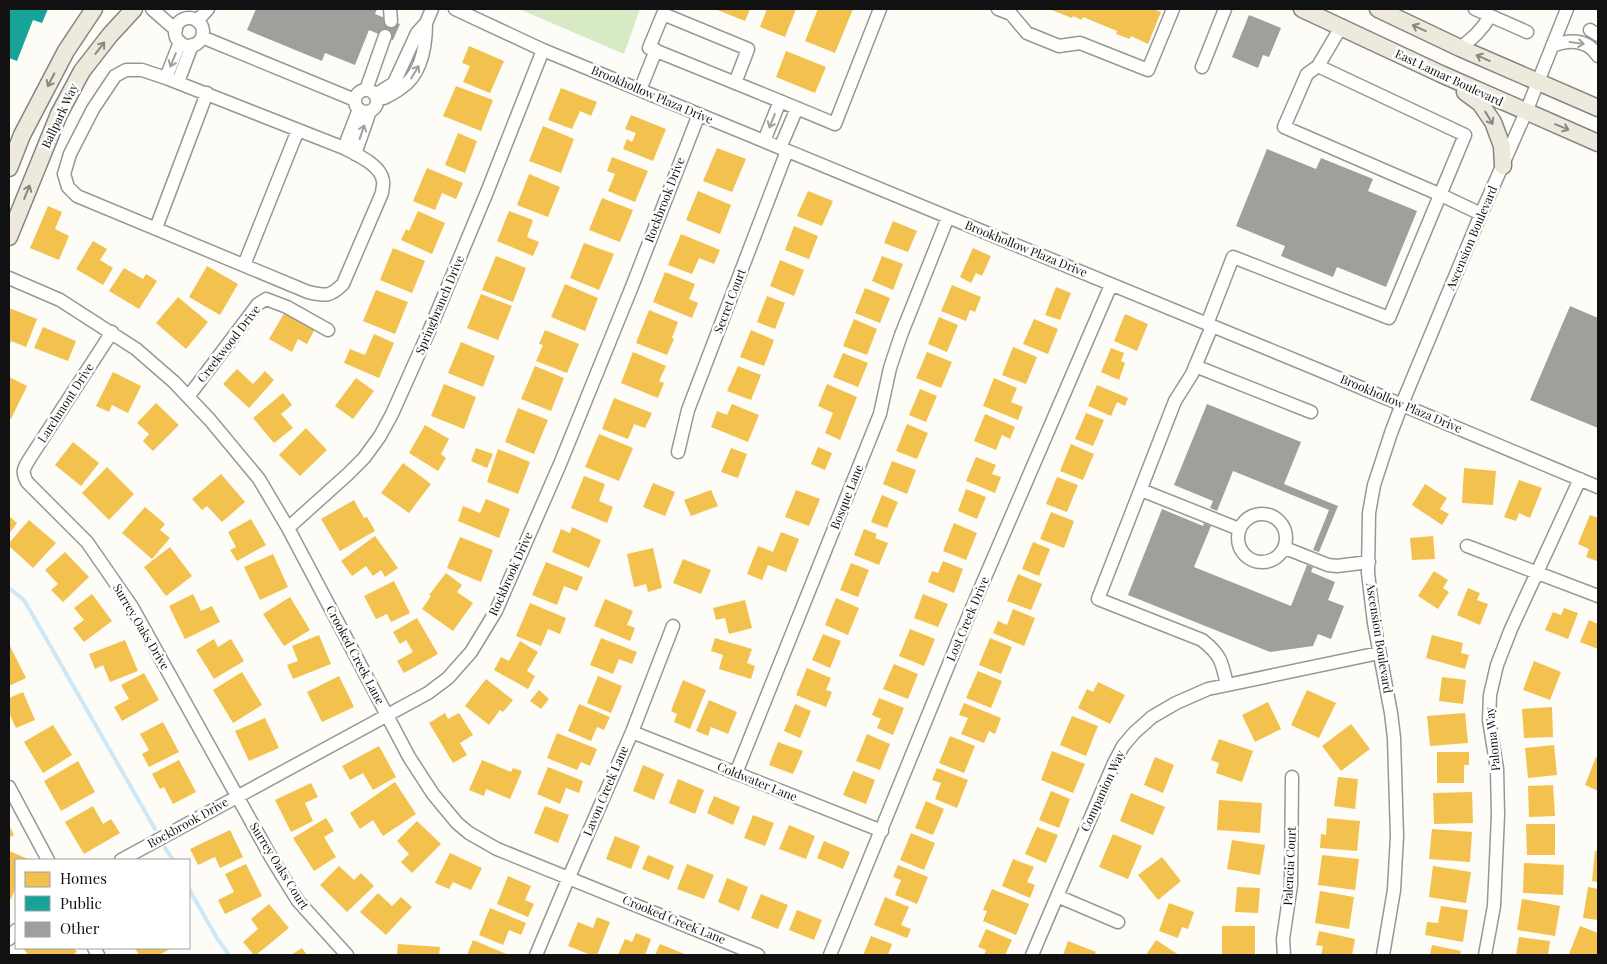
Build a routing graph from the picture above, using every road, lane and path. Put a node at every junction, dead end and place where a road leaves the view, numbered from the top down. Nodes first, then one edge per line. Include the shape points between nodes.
1 (94, 9) edge
2 (134, 9) edge
3 (152, 9) edge
4 (208, 9) edge
5 (432, 9) edge
6 (455, 9) edge
7 (880, 9) edge
8 (998, 9) edge
9 (1173, 9) edge
10 (1226, 9) edge
11 (1302, 9) edge
12 (1378, 9) edge
13 (1475, 9) edge
14 (1567, 9) edge
15 (1490, 16) junction
16 (197, 21) junction
17 (1341, 27) junction
18 (1527, 32) dead end
19 (385, 36) dead end
20 (188, 39) junction
21 (1552, 46) junction
22 (1460, 48) junction
23 (543, 50) junction
24 (656, 50) junction
25 (1598, 56) edge
26 (1318, 66) junction
27 (1202, 67) dead end
28 (1441, 74) junction
29 (172, 80) junction
30 (1537, 82) junction
31 (734, 83) junction
32 (640, 90) junction
33 (207, 93) junction
34 (367, 101) junction
35 (780, 101) junction
36 (797, 108) junction
37 (1598, 108) edge
38 (1526, 112) junction
39 (699, 114) junction
40 (298, 130) junction
41 (764, 141) junction
42 (1598, 143) edge
43 (784, 149) junction
44 (349, 151) junction
45 (1503, 166) junction
46 (9, 168) edge
47 (1441, 195) junction
48 (1481, 214) junction
49 (948, 217) junction
50 (156, 228) junction
51 (9, 237) edge
52 (244, 265) junction
53 (9, 278) edge
54 (1111, 284) junction
55 (1209, 325) junction
56 (328, 330) dead end
57 (112, 332) junction
58 (1196, 366) junction
59 (188, 397) junction
60 (1402, 404) junction
61 (1310, 412) dead end
62 (678, 452) dead end
63 (23, 474) joint
64 (1580, 479) junction
65 (1598, 487) edge
66 (1141, 490) junction
67 (288, 528) junction
68 (1239, 529) junction
69 (1467, 546) dead end
70 (1285, 548) junction
71 (1369, 562) junction
72 (1537, 572) junction
73 (1598, 596) edge
74 (673, 626) dead end
75 (1380, 653) junction
76 (1227, 685) junction
77 (387, 715) junction
78 (632, 732) junction
79 (736, 774) junction
80 (1292, 777) dead end
81 (9, 787) edge
82 (237, 796) junction
83 (882, 831) junction
84 (47, 859) edge
85 (123, 859) edge
86 (568, 877) junction
87 (1057, 896) junction
88 (1118, 922) dead end
89 (346, 955) edge
90 (536, 955) edge
91 (758, 955) edge
92 (830, 955) edge
93 (1032, 955) edge
94 (1284, 955) edge
95 (1383, 955) edge
96 (1485, 955) edge

1 -> 46 main road, Ballpark Way via 66,51 22,135
51 -> 2 main road, Ballpark Way via 59,114 82,71
3 - 20 street
4 - 16 street
5 - 34 street via 426,23 423,56 415,74 403,88
6 - 23 street, Brookhollow Plaza Drive
7 - 36 street via 835,124
8 - 9 street via 1011,14 1027,33 1059,46 1080,43 1148,70
10 - 27 street
11 - 17 main road, East Lamar Boulevard
22 -> 12 main road
13 - 15 street
14 - 21 street, Ascension Boulevard
15 - 18 street
15 - 22 street via 1474,38
16 - 20 street via 202,28
16 - 20 street via 188,18 180,22
17 - 26 street
17 - 28 main road, East Lamar Boulevard
19 - 34 street
20 - 29 street
20 - 34 street
21 -> 25 street via 1561,42 1584,43
21 - 30 street, Ascension Boulevard
30 -> 22 main road
23 - 32 street, Brookhollow Plaza Drive
23 - 67 street, Springbranch Drive via 487,192 392,414 364,458
24 - 31 street
24 - 31 street via 649,48 663,14 748,49
24 - 32 street
26 - 47 street via 1465,135
26 - 47 street via 1307,74 1284,127
28 - 38 main road, East Lamar Boulevard
28 -> 45 main road via 1480,103 1493,122 1502,146
29 - 33 street
29 - 50 street via 142,70 126,70 115,76 93,109 70,154 64,174 68,186 77,196
30 - 37 main road
30 - 38 street, Ascension Boulevard
31 - 35 street
32 - 39 street, Brookhollow Plaza Drive
33 - 40 street
33 - 50 street
34 - 44 street
35 - 36 street
35 -> 41 street
36 - 43 street, Secret Court
38 -> 42 main road, East Lamar Boulevard
38 - 45 street, Ascension Boulevard
39 - 41 street, Brookhollow Plaza Drive
39 - 77 street, Rockbrook Drive via 563,455 496,611 470,652 448,678
40 - 44 street
40 - 52 street
41 - 43 street, Brookhollow Plaza Drive
43 - 49 street, Brookhollow Plaza Drive
43 - 62 street, Secret Court via 688,410
44 - 52 street via 369,161 383,180 382,193 344,284 334,293 322,295
45 - 48 street, Ascension Boulevard
47 - 48 street
47 - 55 street via 1389,318 1234,257
48 - 60 street, Ascension Boulevard
49 - 54 street, Brookhollow Plaza Drive
49 - 79 street, Bosque Lane via 901,335 880,414
50 - 52 street
53 - 57 street, Crooked Creek Lane via 60,300
54 - 55 street, Brookhollow Plaza Drive
54 - 83 street, Lost Creek Drive via 971,610
55 - 58 street
55 - 60 street, Brookhollow Plaza Drive
56 - 59 street, Creekwood Drive via 266,299 258,304
57 - 59 street, Crooked Creek Lane via 136,349
57 - 63 street, Larchmont Drive via 30,458
58 - 61 street
58 - 66 street via 1175,402
59 - 67 street, Crooked Creek Lane via 259,479
60 - 64 street, Brookhollow Plaza Drive
60 - 71 street, Ascension Boulevard via 1374,485 1369,513
63 - 82 street, Surrey Oaks Drive via 27,482 87,542 132,607
64 - 65 street, Brookhollow Plaza Drive
64 - 72 street, Paloma Way
66 - 68 street
66 - 76 street via 1098,599 1202,640 1222,661
67 - 77 street, Crooked Creek Lane
68 - 70 street via 1238,544 1253,560 1272,560
68 - 70 street via 1249,517 1264,513 1271,515 1285,528
69 - 72 street
70 - 71 street via 1328,565
71 - 75 street, Ascension Boulevard
72 - 73 street
72 - 96 street, Paloma Way via 1496,665 1490,694 1489,720 1497,768 1498,815 1494,906
74 - 78 street, Lavon Creek Lane
75 - 76 street, Companion Way
75 - 95 street, Ascension Boulevard via 1394,738 1397,836 1394,890
76 - 87 street, Companion Way via 1208,689 1176,703 1152,717 1128,740 1114,763
77 - 82 street, Rockbrook Drive
77 - 86 street, Crooked Creek Lane via 409,757 457,823 497,849
78 - 79 street, Coldwater Lane
78 - 86 street, Lavon Creek Lane
79 - 83 street, Coldwater Lane
80 - 94 street, Palencia Court via 1291,885 1283,939
81 - 84 street
82 - 85 street, Rockbrook Drive
82 - 89 street, Surrey Oaks Court via 298,901
83 - 92 street, Lost Creek Drive
86 - 90 street, Lavon Creek Lane
86 - 91 street, Crooked Creek Lane
87 - 88 street
87 - 93 street, Companion Way

